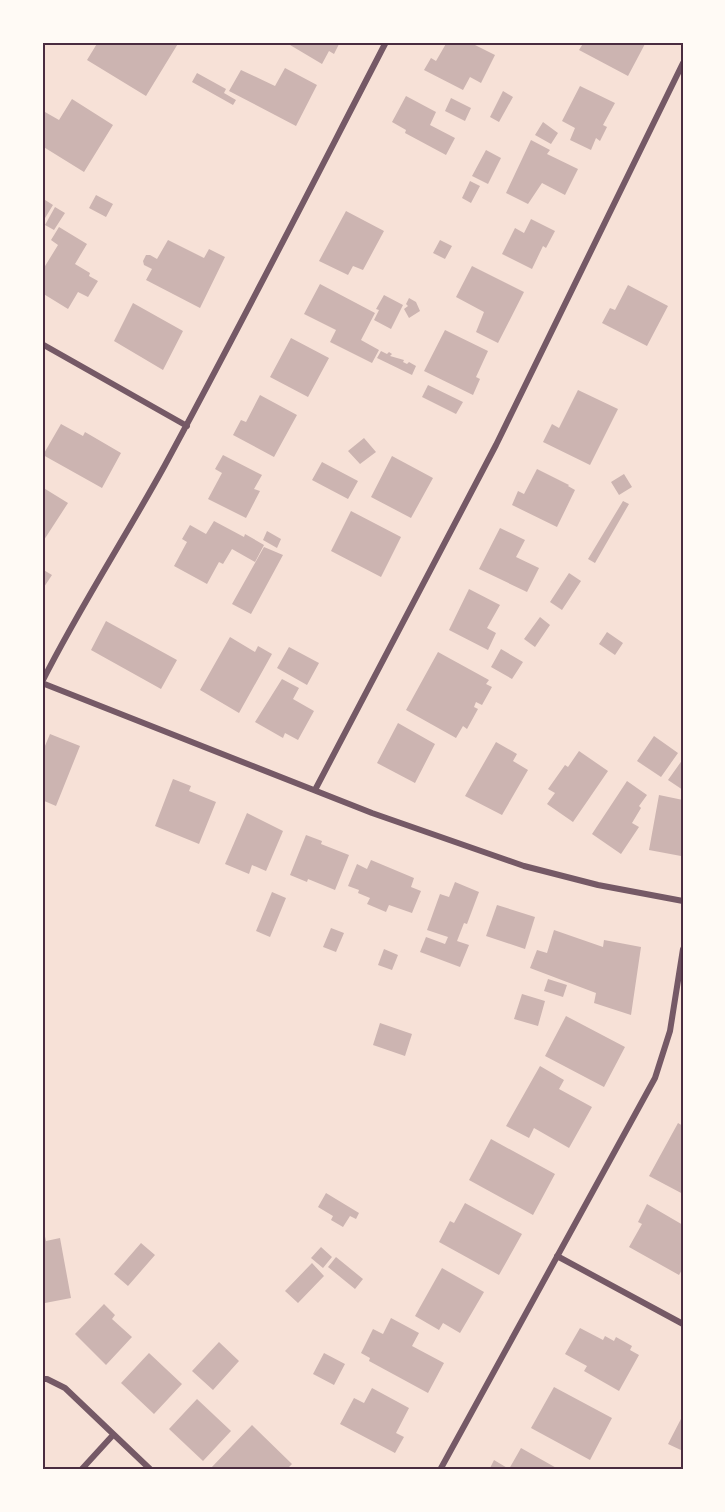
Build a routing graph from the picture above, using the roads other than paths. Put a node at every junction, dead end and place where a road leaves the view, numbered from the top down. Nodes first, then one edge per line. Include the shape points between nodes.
1 (386, 42) edge
2 (683, 63) edge
3 (42, 344) edge
4 (187, 426) junction
5 (42, 683) edge
6 (315, 790) junction
7 (683, 901) edge
8 (683, 949) edge
9 (557, 1256) junction
10 (683, 1324) edge
11 (42, 1379) edge
12 (113, 1435) junction
13 (81, 1470) edge
14 (151, 1470) edge
15 (440, 1470) edge

1 - 4 street
2 - 6 street via 496,445
3 - 4 street
4 - 5 street via 62,641
5 - 6 street
6 - 7 street via 524,866
8 - 9 street via 670,1031 655,1078
9 - 10 street
9 - 15 street
11 - 12 street via 65,1388
12 - 13 street
12 - 14 street

